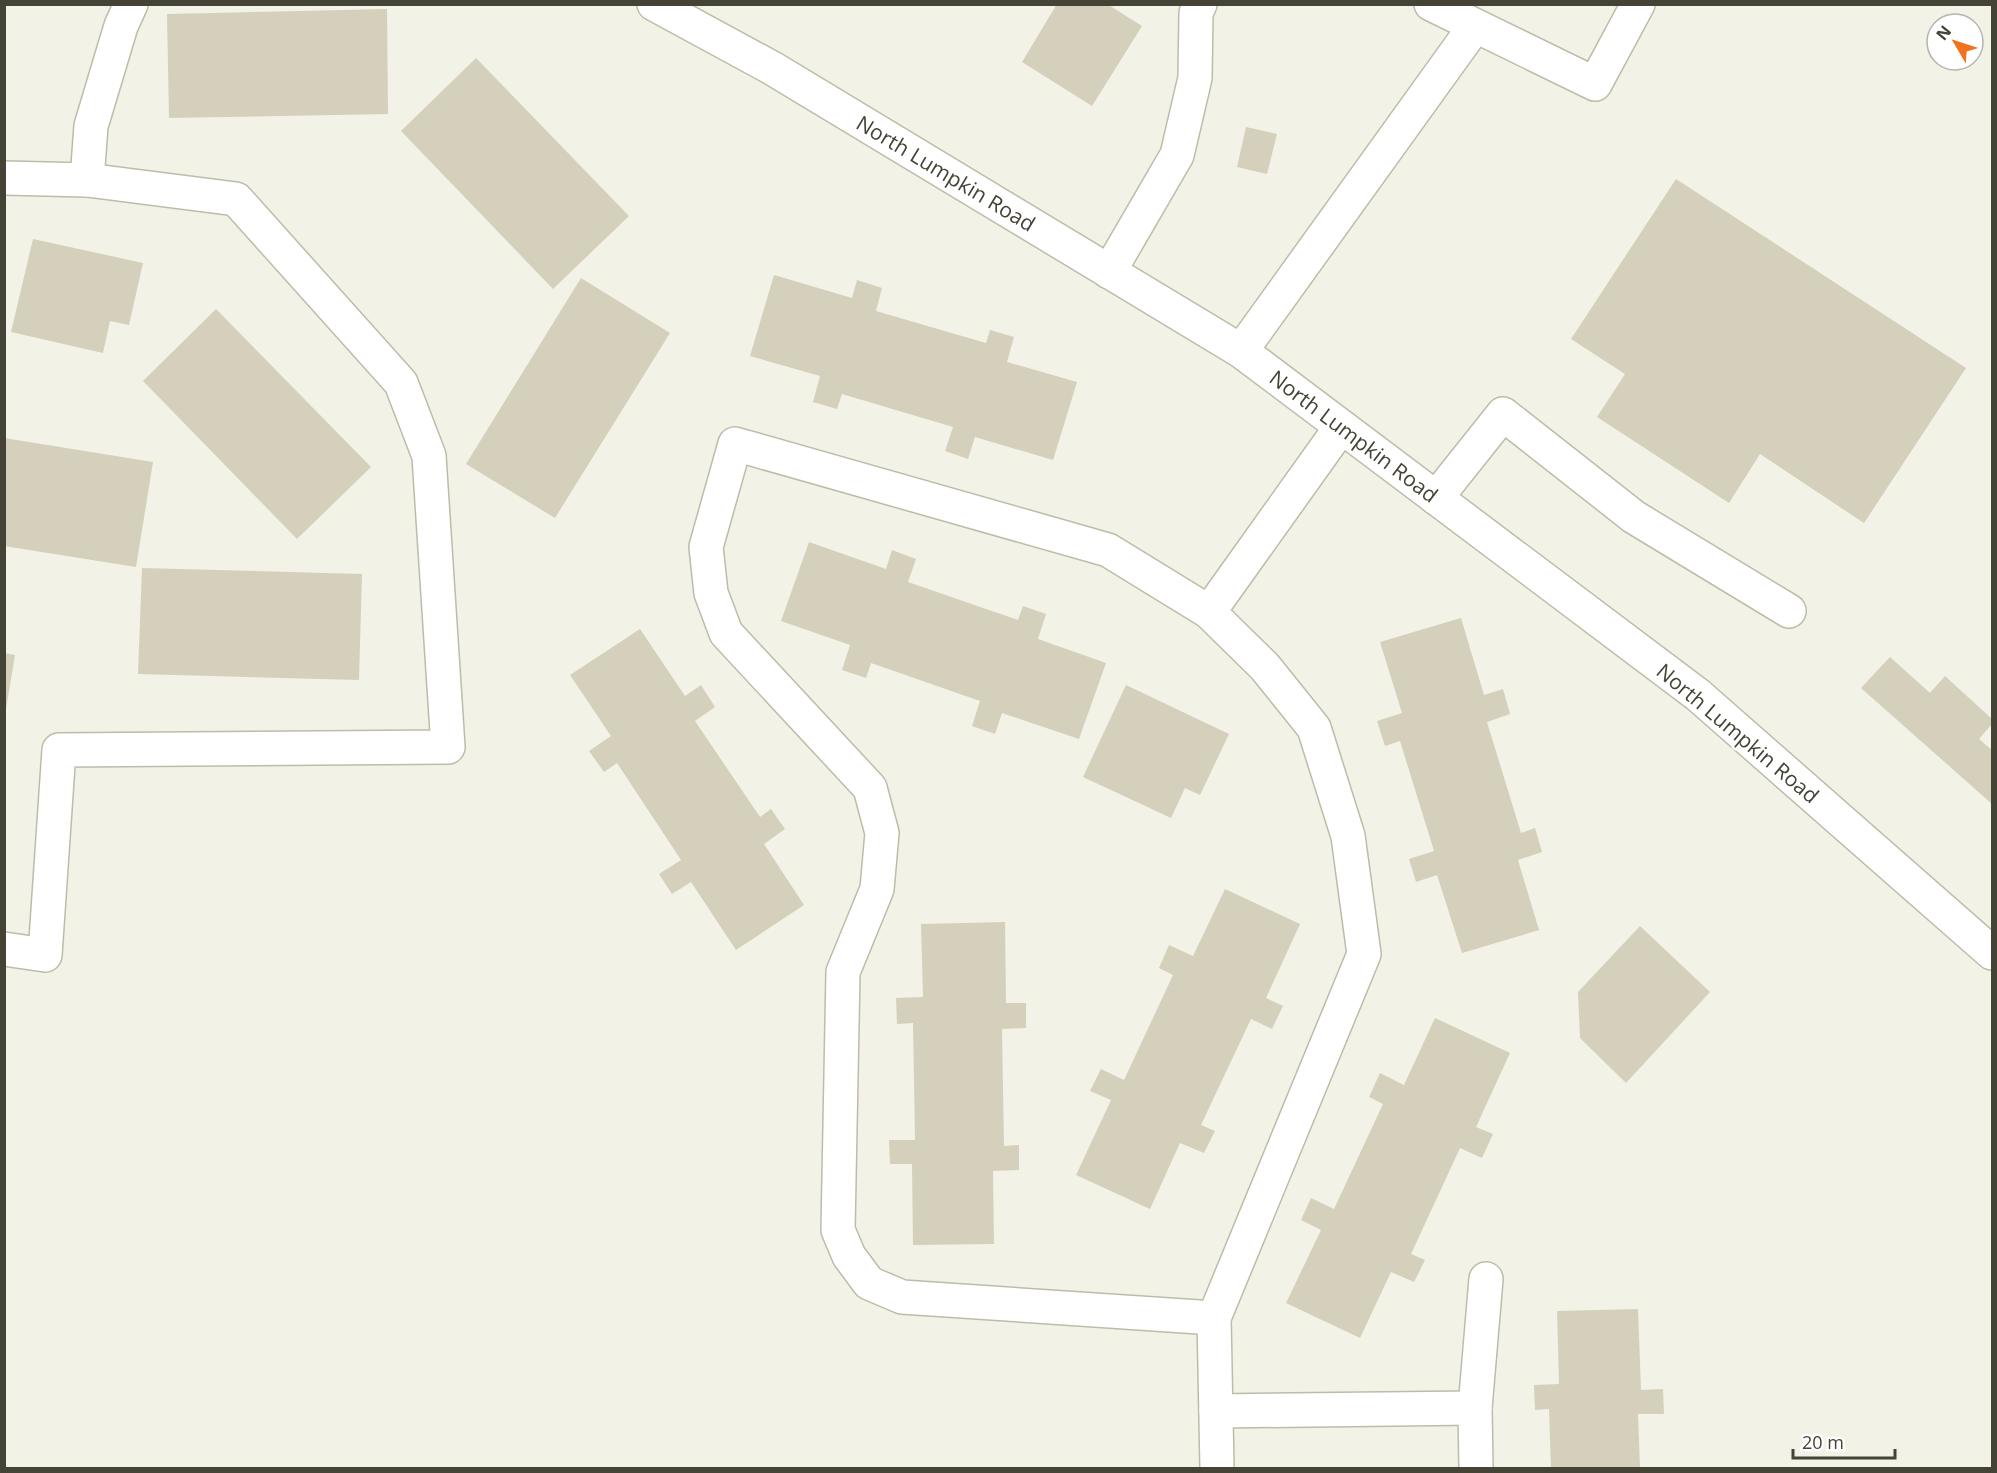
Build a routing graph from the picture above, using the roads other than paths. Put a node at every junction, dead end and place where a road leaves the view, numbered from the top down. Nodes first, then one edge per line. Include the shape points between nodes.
1 (131, 4) edge
2 (1200, 4) edge
3 (1431, 4) edge
4 (1638, 4) edge
5 (666, 7) edge
6 (1475, 26) junction
7 (4, 178) edge
8 (87, 180) junction
9 (1109, 272) junction
10 (1241, 351) junction
11 (1341, 427) junction
12 (1436, 498) junction
13 (1209, 612) junction
14 (1789, 612) dead end
15 (4, 949) edge
16 (1992, 953) edge
17 (1486, 1279) dead end
18 (1214, 1318) junction
19 (1475, 1408) junction
20 (1216, 1411) junction
21 (1217, 1468) edge
22 (1476, 1468) edge

1 - 8 street via 91,126
2 - 9 street via 1196,13 1195,78 1177,155
3 - 6 street
4 - 6 street via 1595,84
5 - 9 street, North Lumpkin Road
6 - 10 street
7 - 8 street
8 - 15 street via 236,199 401,383 429,456 448,747 59,750 45,955
9 - 10 street, North Lumpkin Road
10 - 11 street, North Lumpkin Road
11 - 12 street, North Lumpkin Road
11 - 13 street
12 - 14 street via 1503,414 1634,517
12 - 16 street, North Lumpkin Road via 1698,695
13 - 18 street via 1265,667 1314,728 1348,836 1364,954
13 - 18 street via 1108,550 735,444 706,547 711,593 726,633 870,788 882,833 877,889 843,972 838,1230 849,1256 869,1283 902,1297
17 - 19 street
18 - 20 street
19 - 20 street
19 - 22 street
20 - 21 street

